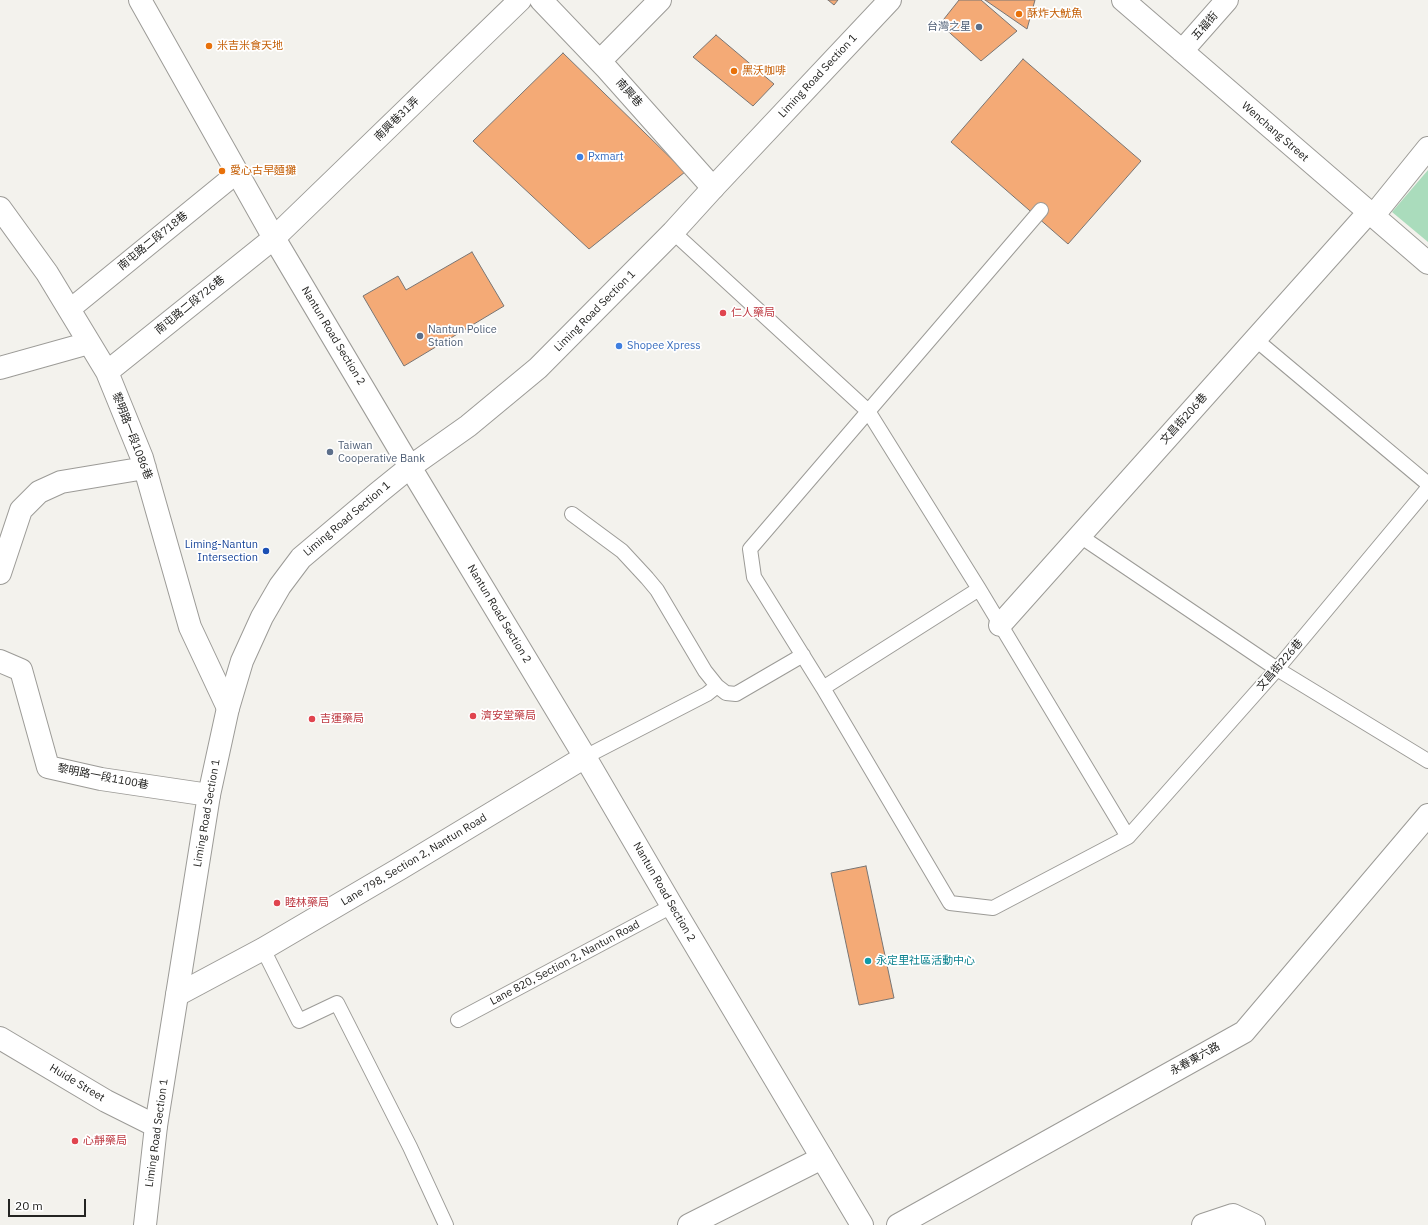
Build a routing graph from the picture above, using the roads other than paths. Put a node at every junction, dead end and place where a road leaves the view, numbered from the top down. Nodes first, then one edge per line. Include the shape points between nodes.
1 (140, 0) edge
2 (520, 0) edge
3 (541, 0) edge
4 (660, 0) edge
5 (890, 0) edge
6 (1123, 0) edge
7 (1227, 0) edge
8 (1182, 51) junction
9 (600, 61) junction
10 (1428, 148) edge
11 (237, 172) junction
12 (713, 188) junction
13 (0, 208) edge
14 (1040, 210) dead end
15 (1371, 214) junction
16 (673, 232) junction
17 (274, 238) junction
18 (1428, 263) edge
19 (69, 310) junction
20 (1255, 339) junction
21 (89, 343) junction
22 (0, 368) edge
23 (107, 372) junction
24 (868, 411) junction
25 (410, 467) junction
26 (145, 468) junction
27 (1428, 484) edge
28 (1428, 488) edge
29 (572, 514) dead end
30 (1080, 536) junction
31 (0, 573) edge
32 (979, 589) junction
33 (1000, 625) junction
34 (803, 655) junction
35 (0, 661) edge
36 (1277, 669) junction
37 (717, 686) junction
38 (823, 688) junction
39 (228, 708) junction
40 (585, 757) junction
41 (1428, 761) edge
42 (209, 795) junction
43 (1428, 815) edge
44 (1128, 837) junction
45 (672, 906) junction
46 (263, 949) junction
47 (178, 995) junction
48 (458, 1020) dead end
49 (0, 1038) edge
50 (156, 1126) junction
51 (822, 1158) junction
52 (144, 1225) edge
53 (446, 1225) edge
54 (689, 1225) edge
55 (862, 1225) edge
56 (898, 1225) edge
57 (1203, 1225) edge
58 (1254, 1225) edge

1 - 11 street, Nantun Road Section 2
2 - 17 street, 南興巷31弄
3 - 9 street, 南興巷
4 - 9 street
5 - 12 street, Liming Road Section 1
6 - 8 street, Wenchang Street
7 - 8 street, 五福街
8 - 15 street, Wenchang Street
9 - 12 street, 南興巷
10 - 15 street, 文昌街206巷
11 - 17 street, Nantun Road Section 2
11 - 19 street, 南屯路二段718巷
12 - 16 street, Liming Road Section 1
13 - 19 street, 黎明路一段1086巷 via 47,273
14 - 24 lane
15 - 18 street, Wenchang Street
15 - 20 street, 文昌街206巷
16 - 24 lane
16 - 25 street, Liming Road Section 1 via 538,368 468,426
17 - 23 street, 南屯路二段726巷
17 - 25 street, Nantun Road Section 2
19 - 21 street, 黎明路一段1086巷
20 - 27 lane
20 - 30 street, 文昌街206巷
21 - 22 street
21 - 23 street, 黎明路一段1086巷
23 - 26 street, 黎明路一段1086巷
24 - 32 lane
24 - 34 lane via 750,549 754,578
25 - 39 street, Liming Road Section 1 via 301,558 280,586 262,617 242,660
25 - 40 street, Nantun Road Section 2
26 - 31 street via 60,482 39,492 21,510
26 - 39 street, 黎明路一段1086巷 via 190,627
28 - 36 lane, 文昌街226巷
29 - 37 lane via 622,551 647,578
30 - 33 street, 文昌街206巷
30 - 36 lane
32 - 33 lane
32 - 38 lane
33 - 44 lane
34 - 37 lane via 736,694 726,693
34 - 38 lane
35 - 42 street, 黎明路一段1100巷 via 21,670 48,767 101,779
36 - 41 lane
36 - 44 lane, 文昌街226巷
37 - 40 lane via 707,694
38 - 44 lane via 950,903 993,908
39 - 42 street, Liming Road Section 1
40 - 45 street, Nantun Road Section 2
40 - 46 street, Lane 798, Section 2, Nantun Road
42 - 47 street, Liming Road Section 1
43 - 56 street, 永春東六路 via 1244,1032
45 - 48 lane, Lane 820, Section 2, Nantun Road
45 - 51 street, Nantun Road Section 2
46 - 47 street, Lane 798, Section 2, Nantun Road
46 - 53 lane via 299,1021 337,1003 410,1147
47 - 50 street, Liming Road Section 1
49 - 50 street, Huide Street via 106,1101
50 - 52 street, Liming Road Section 1
51 - 54 street
51 - 55 street, Nantun Road Section 2
57 - 58 street via 1233,1215

